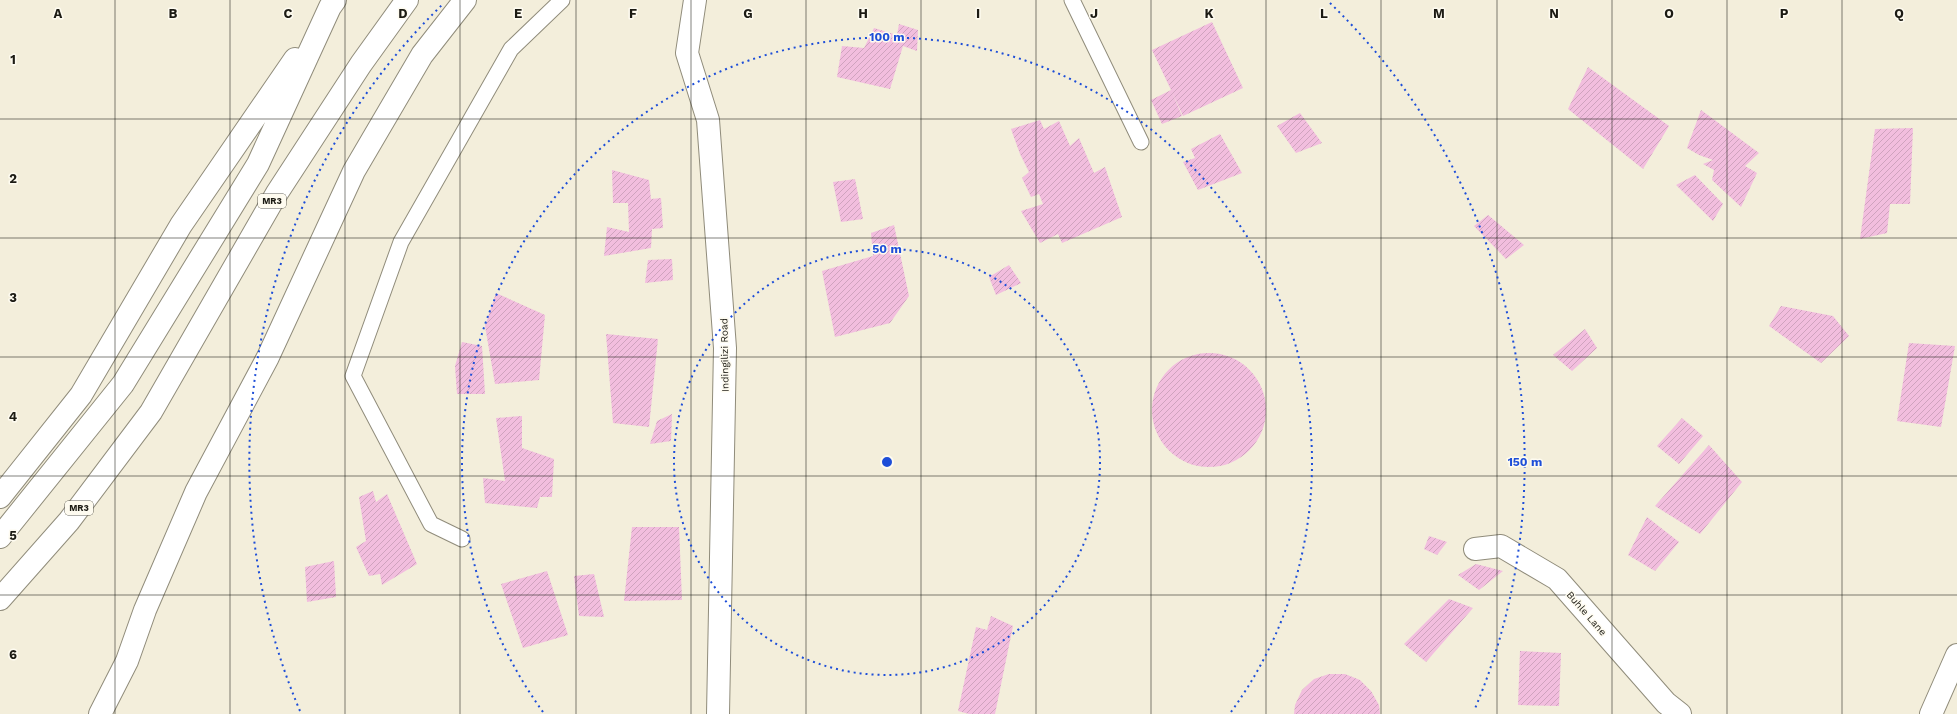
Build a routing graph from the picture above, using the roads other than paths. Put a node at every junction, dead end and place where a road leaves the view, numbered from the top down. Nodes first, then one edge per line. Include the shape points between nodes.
1 (407, 0) edge
2 (465, 0) edge
3 (562, 0) edge
4 (695, 0) edge
5 (1072, 0) edge
6 (333, 3) edge
7 (1141, 142) dead end
8 (0, 497) edge
9 (0, 537) edge
10 (462, 539) dead end
11 (1475, 549) dead end
12 (0, 599) edge
13 (1957, 655) edge
14 (100, 714) edge
15 (718, 714) edge
16 (1680, 714) edge
17 (1931, 714) edge

1 - 12 main road, MR3 via 361,64 276,193 151,412 69,521
2 - 14 main road via 422,56 354,170 268,357 196,492 126,661
3 - 10 lane via 511,49 401,242 353,376 431,524
4 - 15 main road, Indingilizi Road via 687,53 708,120 726,348
5 - 7 lane
6 - 8 main road via 181,225 81,395
6 - 9 main road via 258,164 124,384
11 - 16 main road, Buhle Lane via 1501,546 1557,579 1666,703
13 - 17 main road

